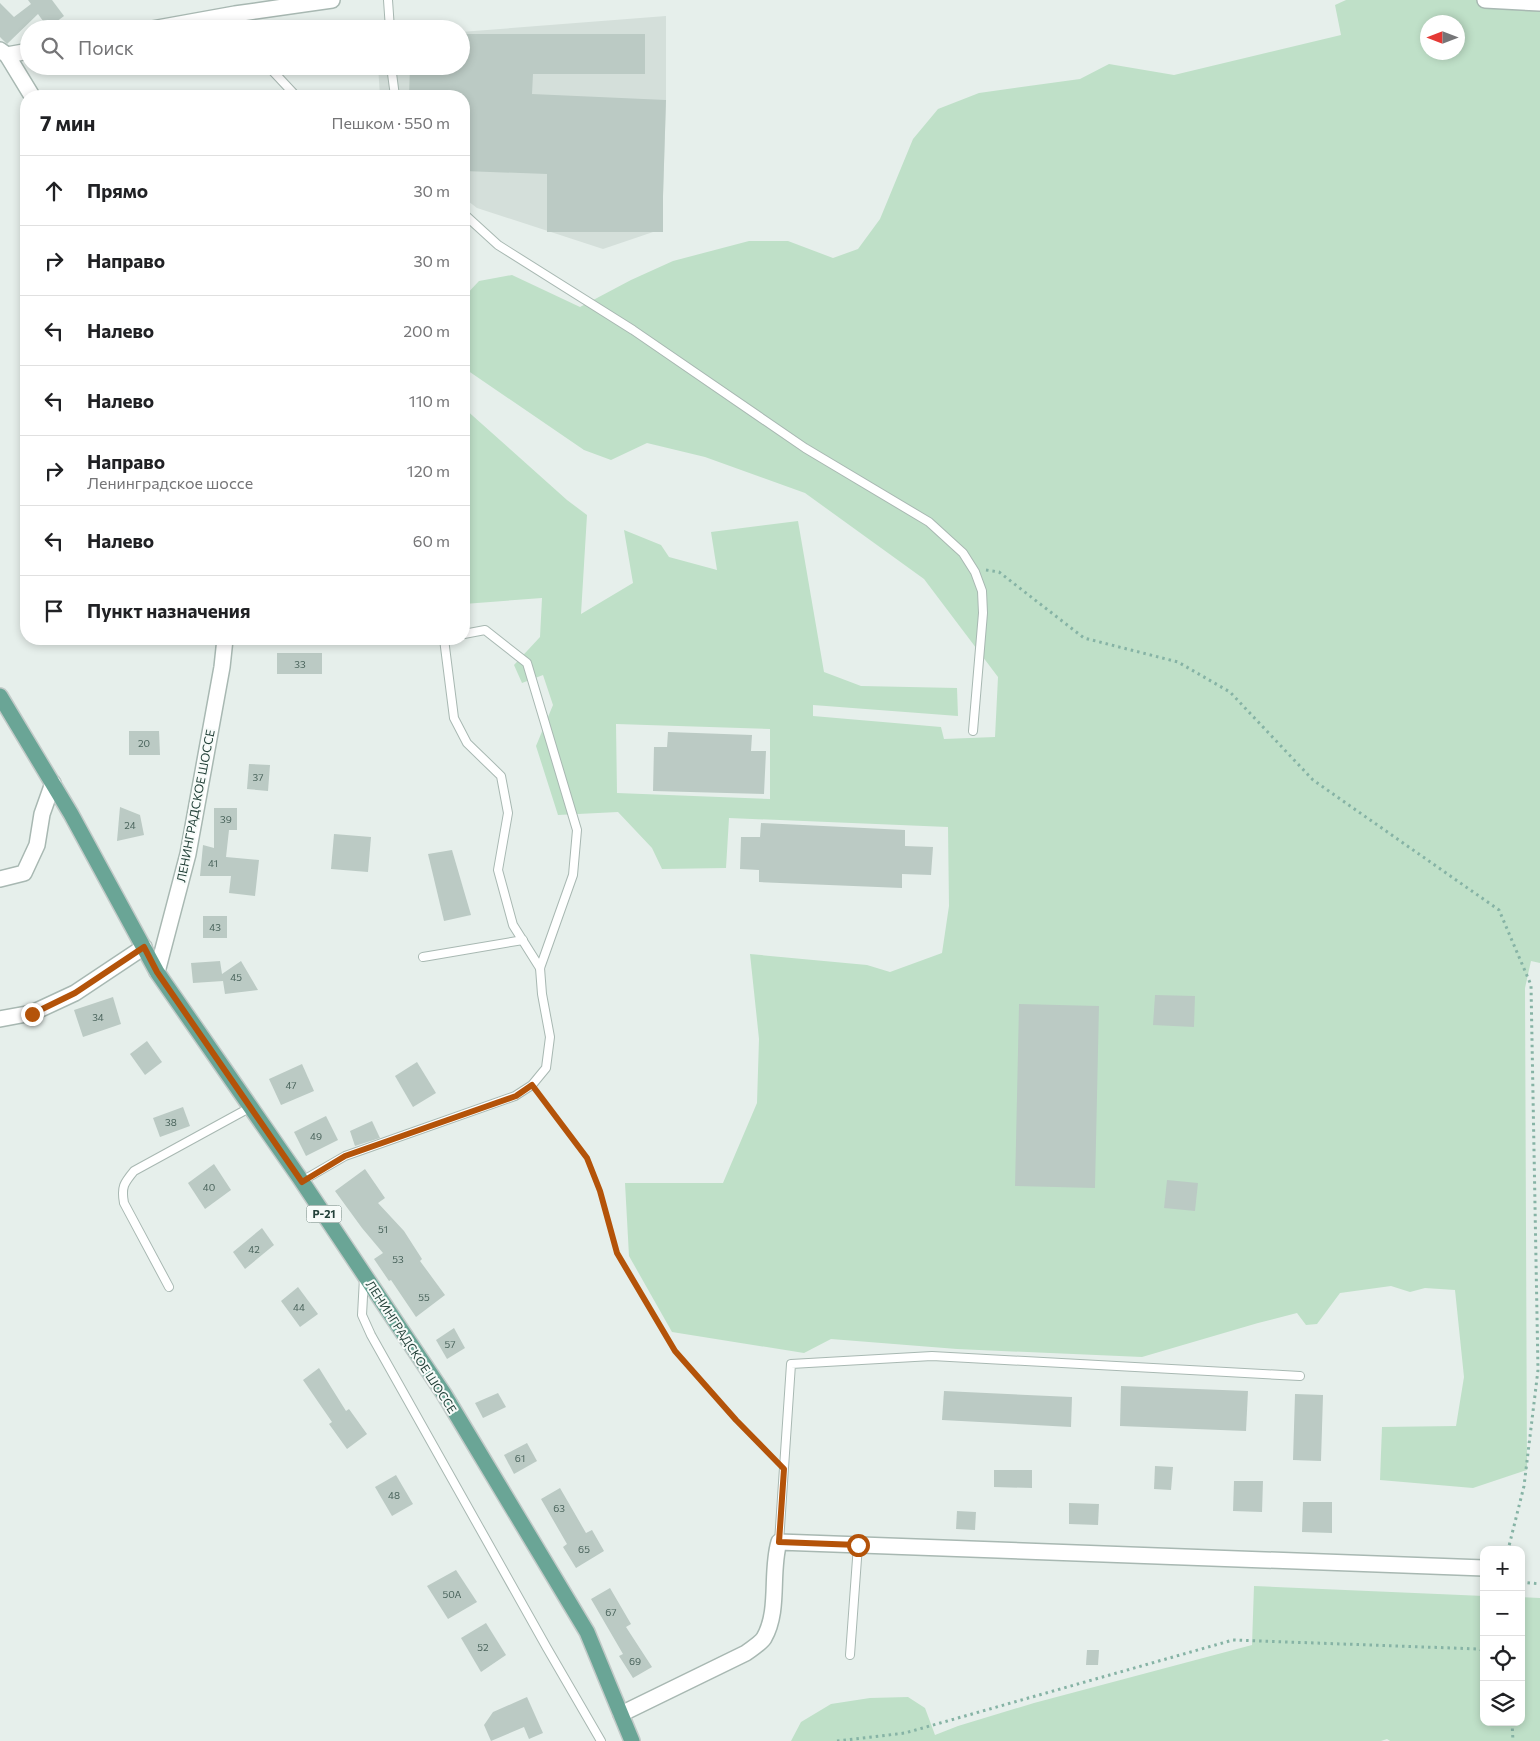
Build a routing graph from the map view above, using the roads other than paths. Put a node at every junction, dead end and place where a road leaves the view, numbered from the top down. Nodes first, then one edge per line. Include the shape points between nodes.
1 (332, 0) edge
2 (388, 0) edge
3 (1485, 0) edge
4 (1540, 3) edge
5 (235, 14) junction
6 (202, 20) edge
7 (238, 20) edge
8 (389, 20) edge
9 (20, 51) edge
10 (3, 52) edge
11 (276, 75) edge
12 (392, 75) edge
13 (28, 90) edge
14 (290, 90) edge
15 (393, 90) edge
16 (470, 219) edge
17 (470, 633) edge
18 (224, 645) edge
19 (445, 645) edge
20 (0, 696) edge
21 (973, 731) dead end
22 (53, 783) junction
23 (0, 879) edge
24 (523, 940) junction
25 (144, 947) junction
26 (423, 957) dead end
27 (540, 968) junction
28 (157, 972) junction
29 (0, 1019) edge
30 (251, 1106) junction
31 (302, 1182) junction
32 (365, 1275) junction
33 (168, 1287) dead end
34 (1300, 1376) dead end
35 (779, 1542) junction
36 (858, 1545) junction
37 (1480, 1568) edge
38 (850, 1655) dead end
39 (621, 1714) junction
40 (628, 1739) edge
41 (602, 1741) edge

1 - 5 street
2 - 8 lane
3 - 4 street
5 - 6 street
5 - 7 lane
9 - 10 street
10 - 13 street
11 - 14 lane
12 - 15 lane
16 - 21 lane via 498,245 633,330 805,448 929,522 963,553 982,591
17 - 27 lane via 485,630 527,663 577,830 573,875
18 - 28 street, ЛЕНИНГРАДСКОЕ ШОССЕ via 188,854
19 - 24 lane via 454,718 467,743 501,776 508,813 498,870 513,925
20 - 22 main road, ЛЕНИНГРАДСКОЕ ШОССЕ / Р-21
22 - 23 street via 42,814 37,845 24,872
22 - 25 main road, ЛЕНИНГРАДСКОЕ ШОССЕ / Р-21
24 - 26 lane
24 - 27 lane
25 - 28 main road, ЛЕНИНГРАДСКОЕ ШОССЕ / Р-21
25 - 29 street via 75,993 32,1014
27 - 31 lane via 550,1037 546,1068 532,1085 516,1096 345,1156
28 - 30 main road, ЛЕНИНГРАДСКОЕ ШОССЕ / Р-21
30 - 31 main road, ЛЕНИНГРАДСКОЕ ШОССЕ / Р-21
30 - 33 lane via 134,1171 125,1181 122,1191 124,1203
31 - 32 main road, ЛЕНИНГРАДСКОЕ ШОССЕ / Р-21
32 - 39 main road, ЛЕНИНГРАДСКОЕ ШОССЕ / Р-21 via 444,1394 587,1632
32 - 41 lane via 362,1315 371,1335
34 - 35 lane via 932,1356 791,1364
35 - 36 street
35 - 39 street via 771,1617 763,1640 746,1654
36 - 37 street
36 - 38 lane
39 - 40 main road, ЛЕНИНГРАДСКОЕ ШОССЕ / Р-21

